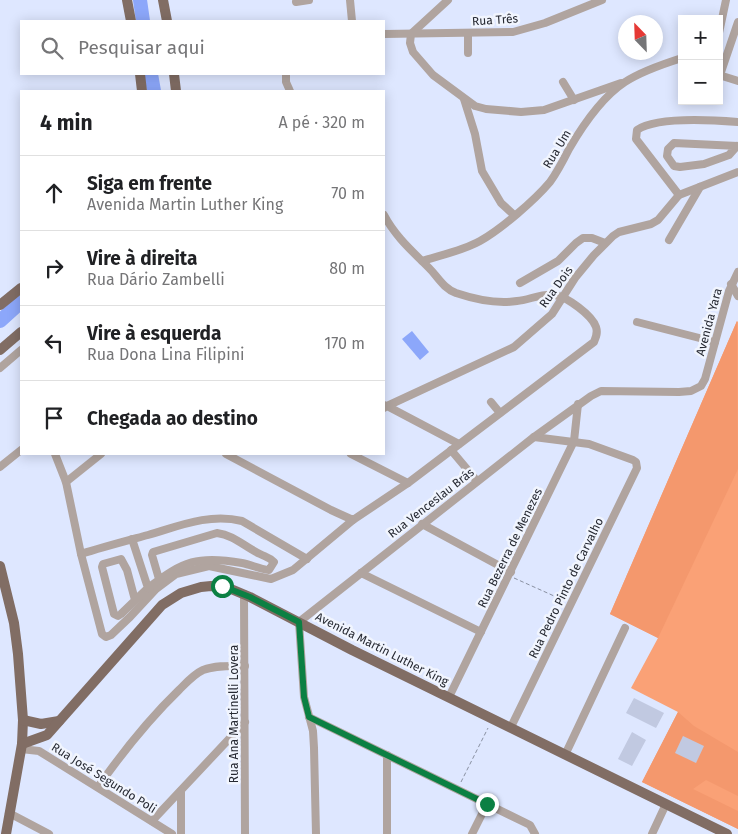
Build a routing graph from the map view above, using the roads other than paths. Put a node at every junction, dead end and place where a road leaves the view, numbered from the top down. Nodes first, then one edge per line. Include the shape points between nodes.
1 (127, 0) edge
2 (164, 0) edge
3 (309, 0) edge
4 (350, 0) edge
5 (448, 0) edge
6 (602, 0) edge
7 (726, 0) edge
8 (296, 2) dead end
9 (723, 15) edge
10 (131, 20) edge
11 (167, 20) edge
12 (352, 20) edge
13 (723, 24) edge
14 (738, 26) edge
15 (385, 34) edge
16 (411, 34) junction
17 (468, 34) junction
18 (468, 53) dead end
19 (678, 61) edge
20 (723, 65) edge
21 (140, 75) edge
22 (174, 75) edge
23 (286, 75) edge
24 (723, 76) edge
25 (626, 81) junction
26 (738, 81) edge
27 (564, 82) dead end
28 (142, 90) edge
29 (176, 90) edge
30 (290, 90) edge
31 (464, 99) junction
32 (574, 100) junction
33 (738, 122) edge
34 (738, 146) edge
35 (738, 172) edge
36 (700, 187) junction
37 (679, 195) junction
38 (514, 215) junction
39 (385, 217) edge
40 (669, 240) dead end
41 (605, 243) junction
42 (422, 261) junction
43 (738, 272) edge
44 (520, 283) dead end
45 (731, 284) junction
46 (20, 289) edge
47 (738, 296) edge
48 (563, 297) junction
49 (0, 305) edge
50 (637, 322) dead end
51 (20, 333) edge
52 (715, 342) junction
53 (0, 350) edge
54 (20, 351) edge
55 (0, 368) edge
56 (705, 379) joint
57 (490, 402) dead end
58 (578, 404) junction
59 (385, 406) edge
60 (500, 413) junction
61 (534, 437) junction
62 (574, 441) junction
63 (459, 444) junction
64 (451, 450) junction
65 (20, 451) edge
66 (55, 455) edge
67 (100, 455) edge
68 (228, 455) edge
69 (352, 455) edge
70 (0, 467) edge
71 (477, 481) junction
72 (66, 482) junction
73 (408, 483) junction
74 (353, 520) junction
75 (422, 524) junction
76 (132, 539) junction
77 (81, 554) junction
78 (307, 559) junction
79 (0, 566) edge
80 (361, 573) junction
81 (510, 574) junction
82 (160, 579) junction
83 (148, 588) junction
84 (244, 594) junction
85 (136, 600) junction
86 (299, 622) junction
87 (625, 628) dead end
88 (481, 632) junction
89 (245, 666) junction
90 (449, 697) junction
91 (309, 717) junction
92 (23, 720) junction
93 (59, 721) junction
94 (245, 722) junction
95 (510, 727) junction
96 (22, 746) junction
97 (387, 755) junction
98 (565, 755) junction
99 (98, 787) junction
100 (181, 791) junction
101 (487, 804) junction
102 (666, 804) junction
103 (9, 813) junction
104 (152, 821) junction
105 (6, 834) edge
106 (49, 834) edge
107 (172, 834) edge
108 (181, 834) edge
109 (245, 834) edge
110 (316, 834) edge
111 (387, 834) edge
112 (472, 834) edge
113 (535, 834) edge
114 (652, 834) edge
115 (727, 834) edge

1 - 10 main road
2 - 11 main road
3 - 8 street
4 - 12 street
5 - 16 street
6 - 17 street, Rua Três via 525,29
7 - 9 street
13 - 14 street
14 - 20 street
15 - 16 street, Rua Três
16 - 17 street, Rua Três
16 - 31 street via 410,43 418,59 432,75
17 - 18 street
19 - 25 street, Rua Um
21 - 28 main road
22 - 29 main road
23 - 30 street
24 - 26 street
25 - 32 street
25 - 38 street, Rua Um via 593,114 548,184
27 - 32 street
31 - 32 street via 486,110 521,112 544,110
31 - 38 street via 482,171 501,203
33 - 37 street via 655,122 637,130 636,139
34 - 34 street via 674,143 667,156 674,166 680,168 729,155
35 - 36 street, Rua Dois
36 - 37 street, Rua Dois
36 - 40 street
37 - 41 street, Rua Dois via 658,220 619,232
38 - 42 street, Rua Um via 480,241
39 - 42 street via 395,233
41 - 44 street via 584,238 558,261
41 - 48 street, Rua Dois
42 - 48 street via 445,287 468,296 516,302 544,295
43 - 45 street, Avenida Yara
45 - 47 street
45 - 52 street, Avenida Yara
46 - 49 main road
48 - 59 street, Rua Dois via 552,314 514,347
48 - 60 street via 596,326 594,342
50 - 52 street
51 - 53 main road
52 - 56 street, Avenida Yara
54 - 55 street
56 - 58 street, Rua Venceslau Brás via 691,391 601,391
57 - 60 street
58 - 61 street, Rua Venceslau Brás
58 - 62 street, Rua Bezerra de Menezes
59 - 63 street
60 - 63 street
61 - 62 street
61 - 71 street, Rua Venceslau Brás
62 - 81 street, Rua Bezerra de Menezes
62 - 95 street, Rua Pedro Pinto de Carvalho via 633,460 636,468
63 - 64 street
64 - 71 street
64 - 73 street
65 - 70 street
66 - 72 street
67 - 72 street
68 - 74 street
69 - 73 street
71 - 75 street, Rua Venceslau Brás
72 - 77 street
73 - 74 street
74 - 78 street
75 - 80 street, Rua Venceslau Brás
75 - 81 street
76 - 77 street
76 - 78 street via 188,522 230,518
76 - 83 street
77 - 78 street via 102,634 106,637 176,574 209,566 271,580 294,570
79 - 92 main road via 14,623
80 - 86 street, Rua Venceslau Brás
80 - 88 street
81 - 88 street, Rua Bezerra de Menezes
82 - 82 street via 153,552 217,533 238,540 274,562 269,570 201,559 187,563
82 - 83 street
83 - 85 street
84 - 86 main road, Avenida Martin Luther King
84 - 89 street, Rua Ana Martinelli Lovera
84 - 93 main road, Avenida Martin Luther King via 231,588 212,586 171,598 154,612
85 - 85 street via 121,614 114,614 103,564 123,561
86 - 90 main road, Avenida Martin Luther King
86 - 91 street via 304,697
87 - 98 street
88 - 90 street, Rua Bezerra de Menezes
89 - 94 street, Rua Ana Martinelli Lovera
89 - 99 street via 200,671 167,701
90 - 95 main road, Avenida Martin Luther King
91 - 97 street
91 - 110 street via 313,731
92 - 93 main road via 41,724
92 - 96 main road
93 - 96 main road, Avenida Martin Luther King via 47,735
94 - 100 street
94 - 109 street, Rua Ana Martinelli Lovera
95 - 98 main road, Avenida Martin Luther King
96 - 99 street, Rua José Segundo Poli via 39,752
96 - 103 main road
97 - 101 street
97 - 111 street
98 - 102 main road, Avenida Martin Luther King
99 - 104 street, Rua José Segundo Poli
100 - 104 street
100 - 108 street
101 - 112 street
101 - 113 street via 530,825
102 - 114 street
102 - 115 main road, Avenida Martin Luther King
103 - 105 main road
103 - 106 street
104 - 107 street, Rua José Segundo Poli

